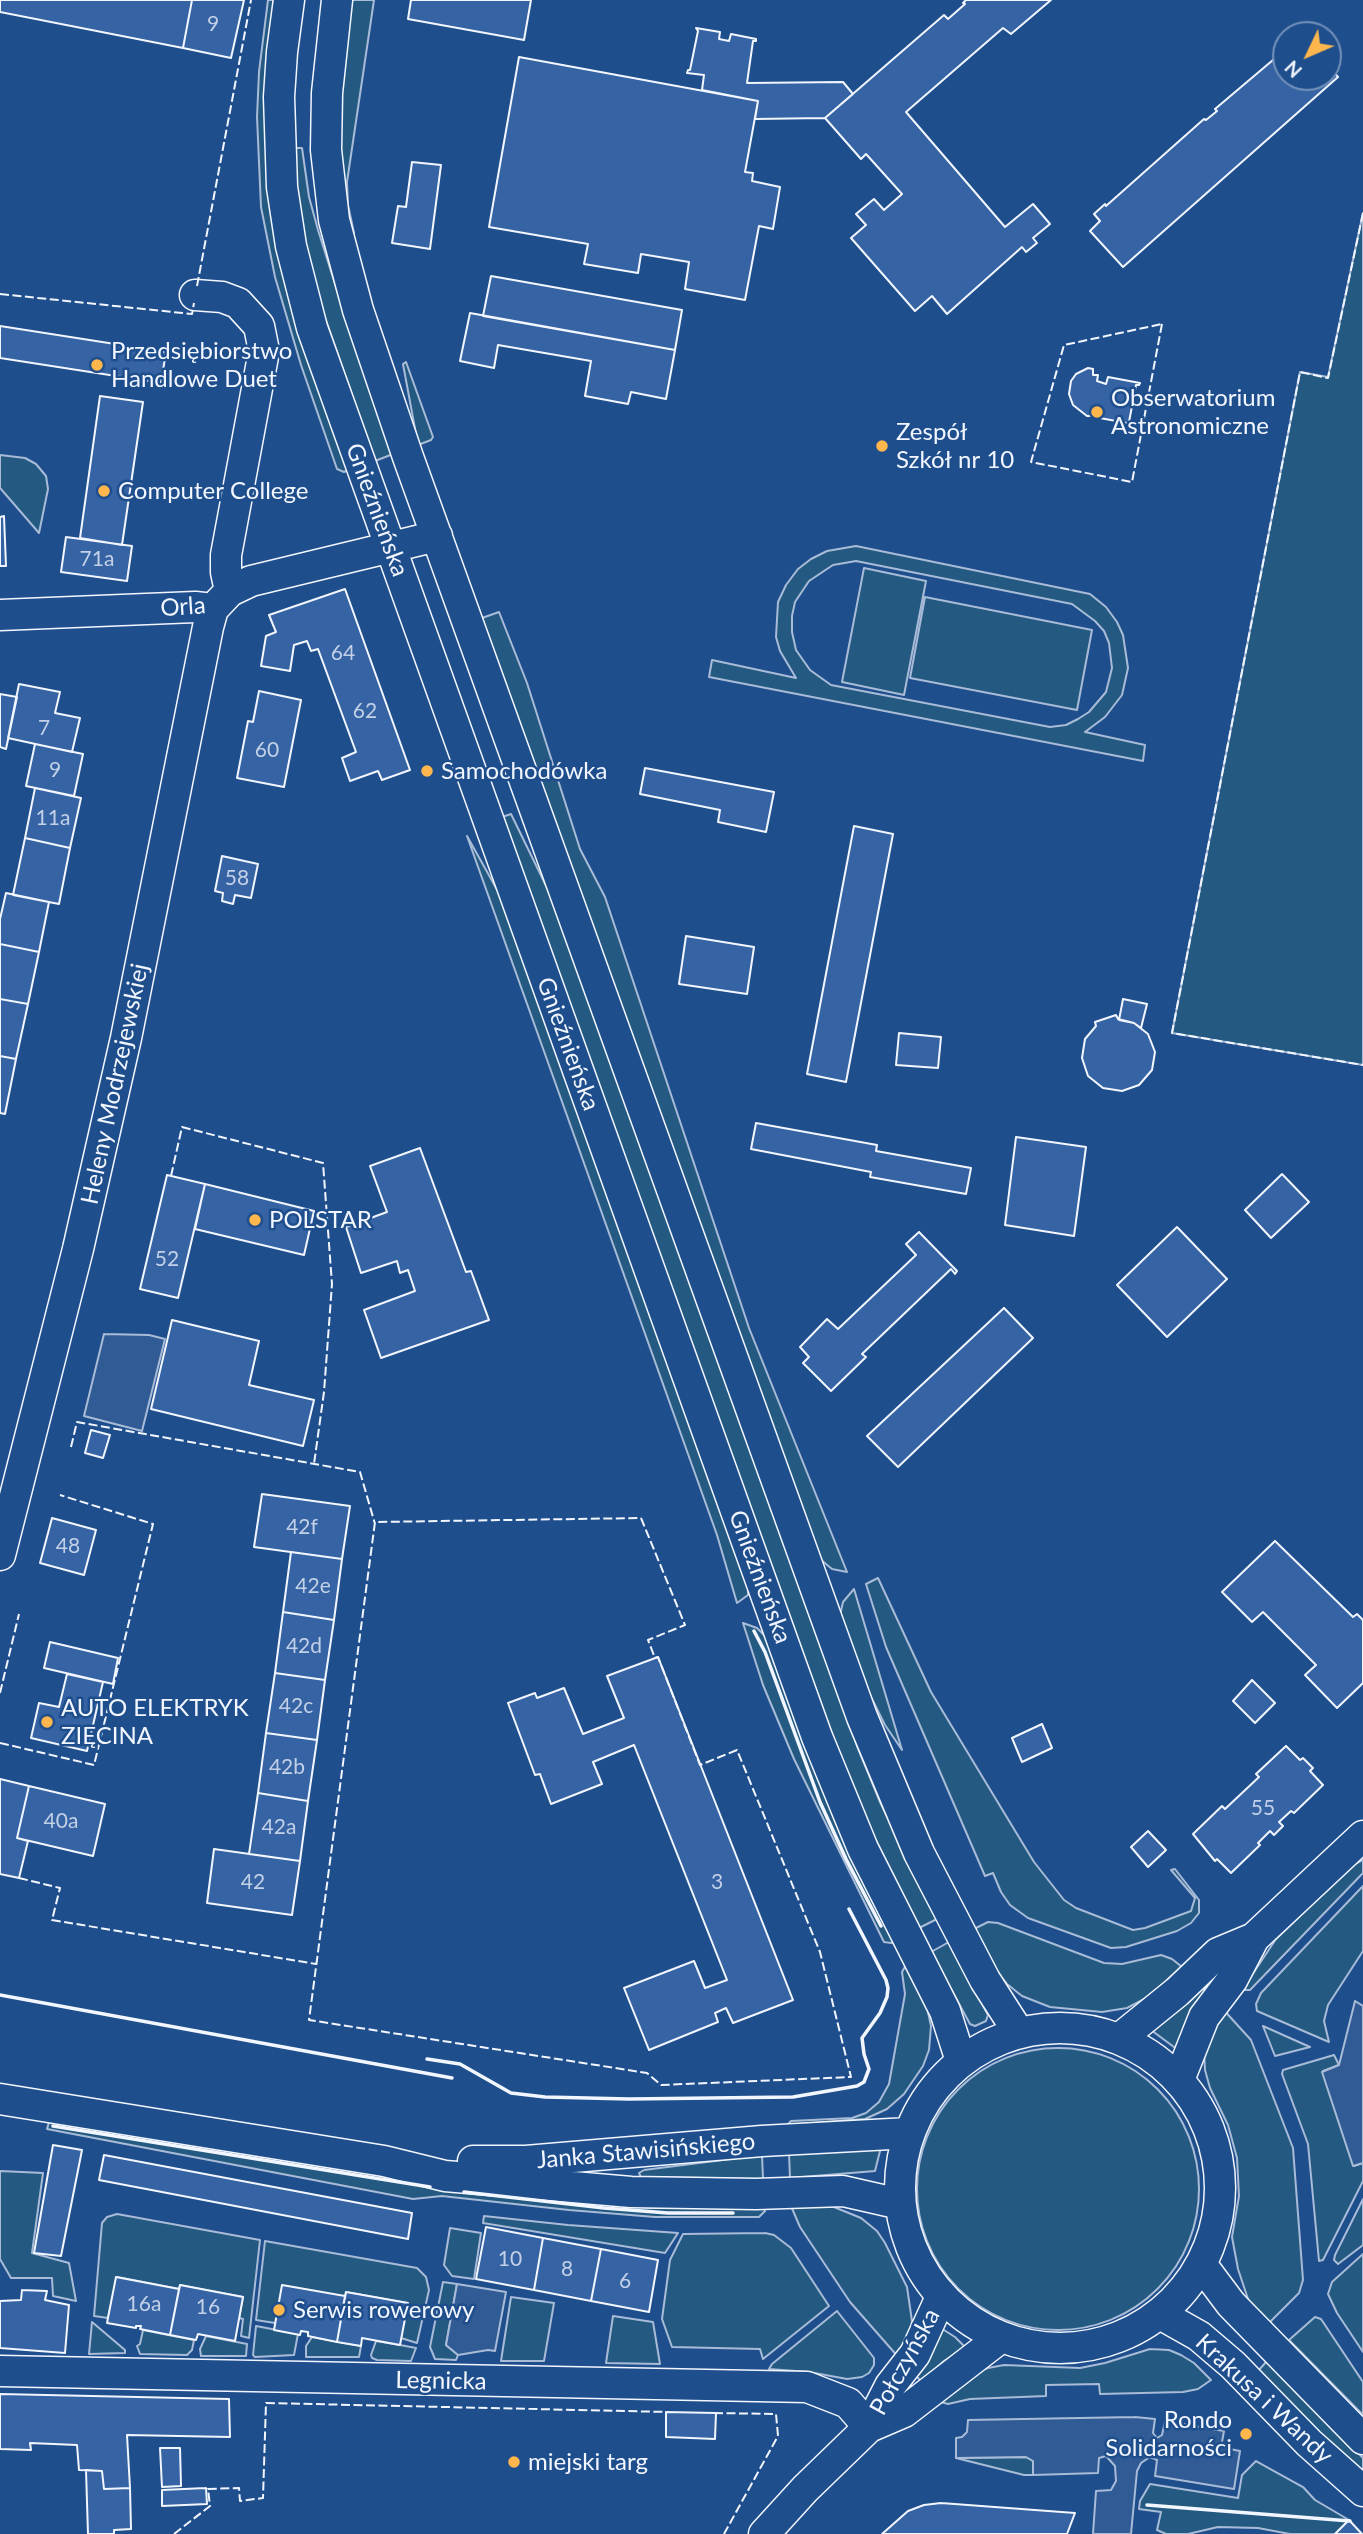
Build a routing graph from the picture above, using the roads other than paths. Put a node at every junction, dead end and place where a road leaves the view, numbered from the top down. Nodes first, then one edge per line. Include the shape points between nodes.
1 (289, 0) edge
2 (337, 0) edge
3 (195, 295) dead end
4 (437, 536) junction
5 (390, 547) junction
6 (222, 600) junction
7 (0, 615) edge
8 (0, 1555) edge
9 (1363, 1836) edge
10 (1254, 1938) junction
11 (1019, 2033) junction
12 (1119, 2039) junction
13 (961, 2062) junction
14 (1178, 2080) junction
15 (0, 2099) edge
16 (909, 2133) junction
17 (384, 2161) junction
18 (900, 2204) junction
19 (1201, 2264) junction
20 (942, 2297) junction
21 (1160, 2314) junction
22 (1000, 2337) junction
23 (0, 2371) edge
24 (869, 2427) junction
25 (1363, 2439) edge
26 (1363, 2491) edge
27 (764, 2534) edge

1 - 5 street, Gnieźnieńska via 279,119 287,224 312,328
2 - 4 street, Gnieźnieńska via 326,126 334,220 358,310
3 - 6 street, Heleny Modrzejewskiej via 238,303 259,326 264,351 226,555
4 - 5 street, Orla
4 - 11 street, Gnieźnieńska via 862,1717 919,1853 985,1980
5 - 6 street, Orla via 251,581
5 - 13 street, Gnieźnieńska via 821,1748 863,1849 945,2011
6 - 7 street, Orla via 195,607
6 - 8 street, Heleny Modrzejewskiej via 208,627 123,1051
9 - 10 street
10 - 12 street via 1218,1953
10 - 14 street via 1232,1980 1204,2017
11 - 12 street via 1052,2027
11 - 13 street via 988,2044
12 - 14 street via 1151,2056
13 - 16 street via 939,2082
14 - 19 street via 1201,2112 1216,2149 1219,2202
15 - 17 street, Janka Stawisińskiego
16 - 17 street, Janka Stawisińskiego via 526,2161
16 - 18 street via 900,2168
17 - 18 street, Janka Stawisińskiego via 445,2176 570,2188 680,2194 843,2191
18 - 20 street via 913,2254
19 - 21 street
19 - 25 street, Krakusa i Wandy via 1231,2305
20 - 22 street via 969,2320
20 - 24 street, Połczyńska via 915,2354 890,2386
21 - 22 street via 1132,2332 1100,2344 1033,2347
21 - 26 street, Krakusa i Wandy via 1199,2336 1233,2365
22 - 24 street, Połczyńska via 904,2412
23 - 24 street, Legnicka via 807,2388 848,2403
24 - 27 street, Połczyńska

